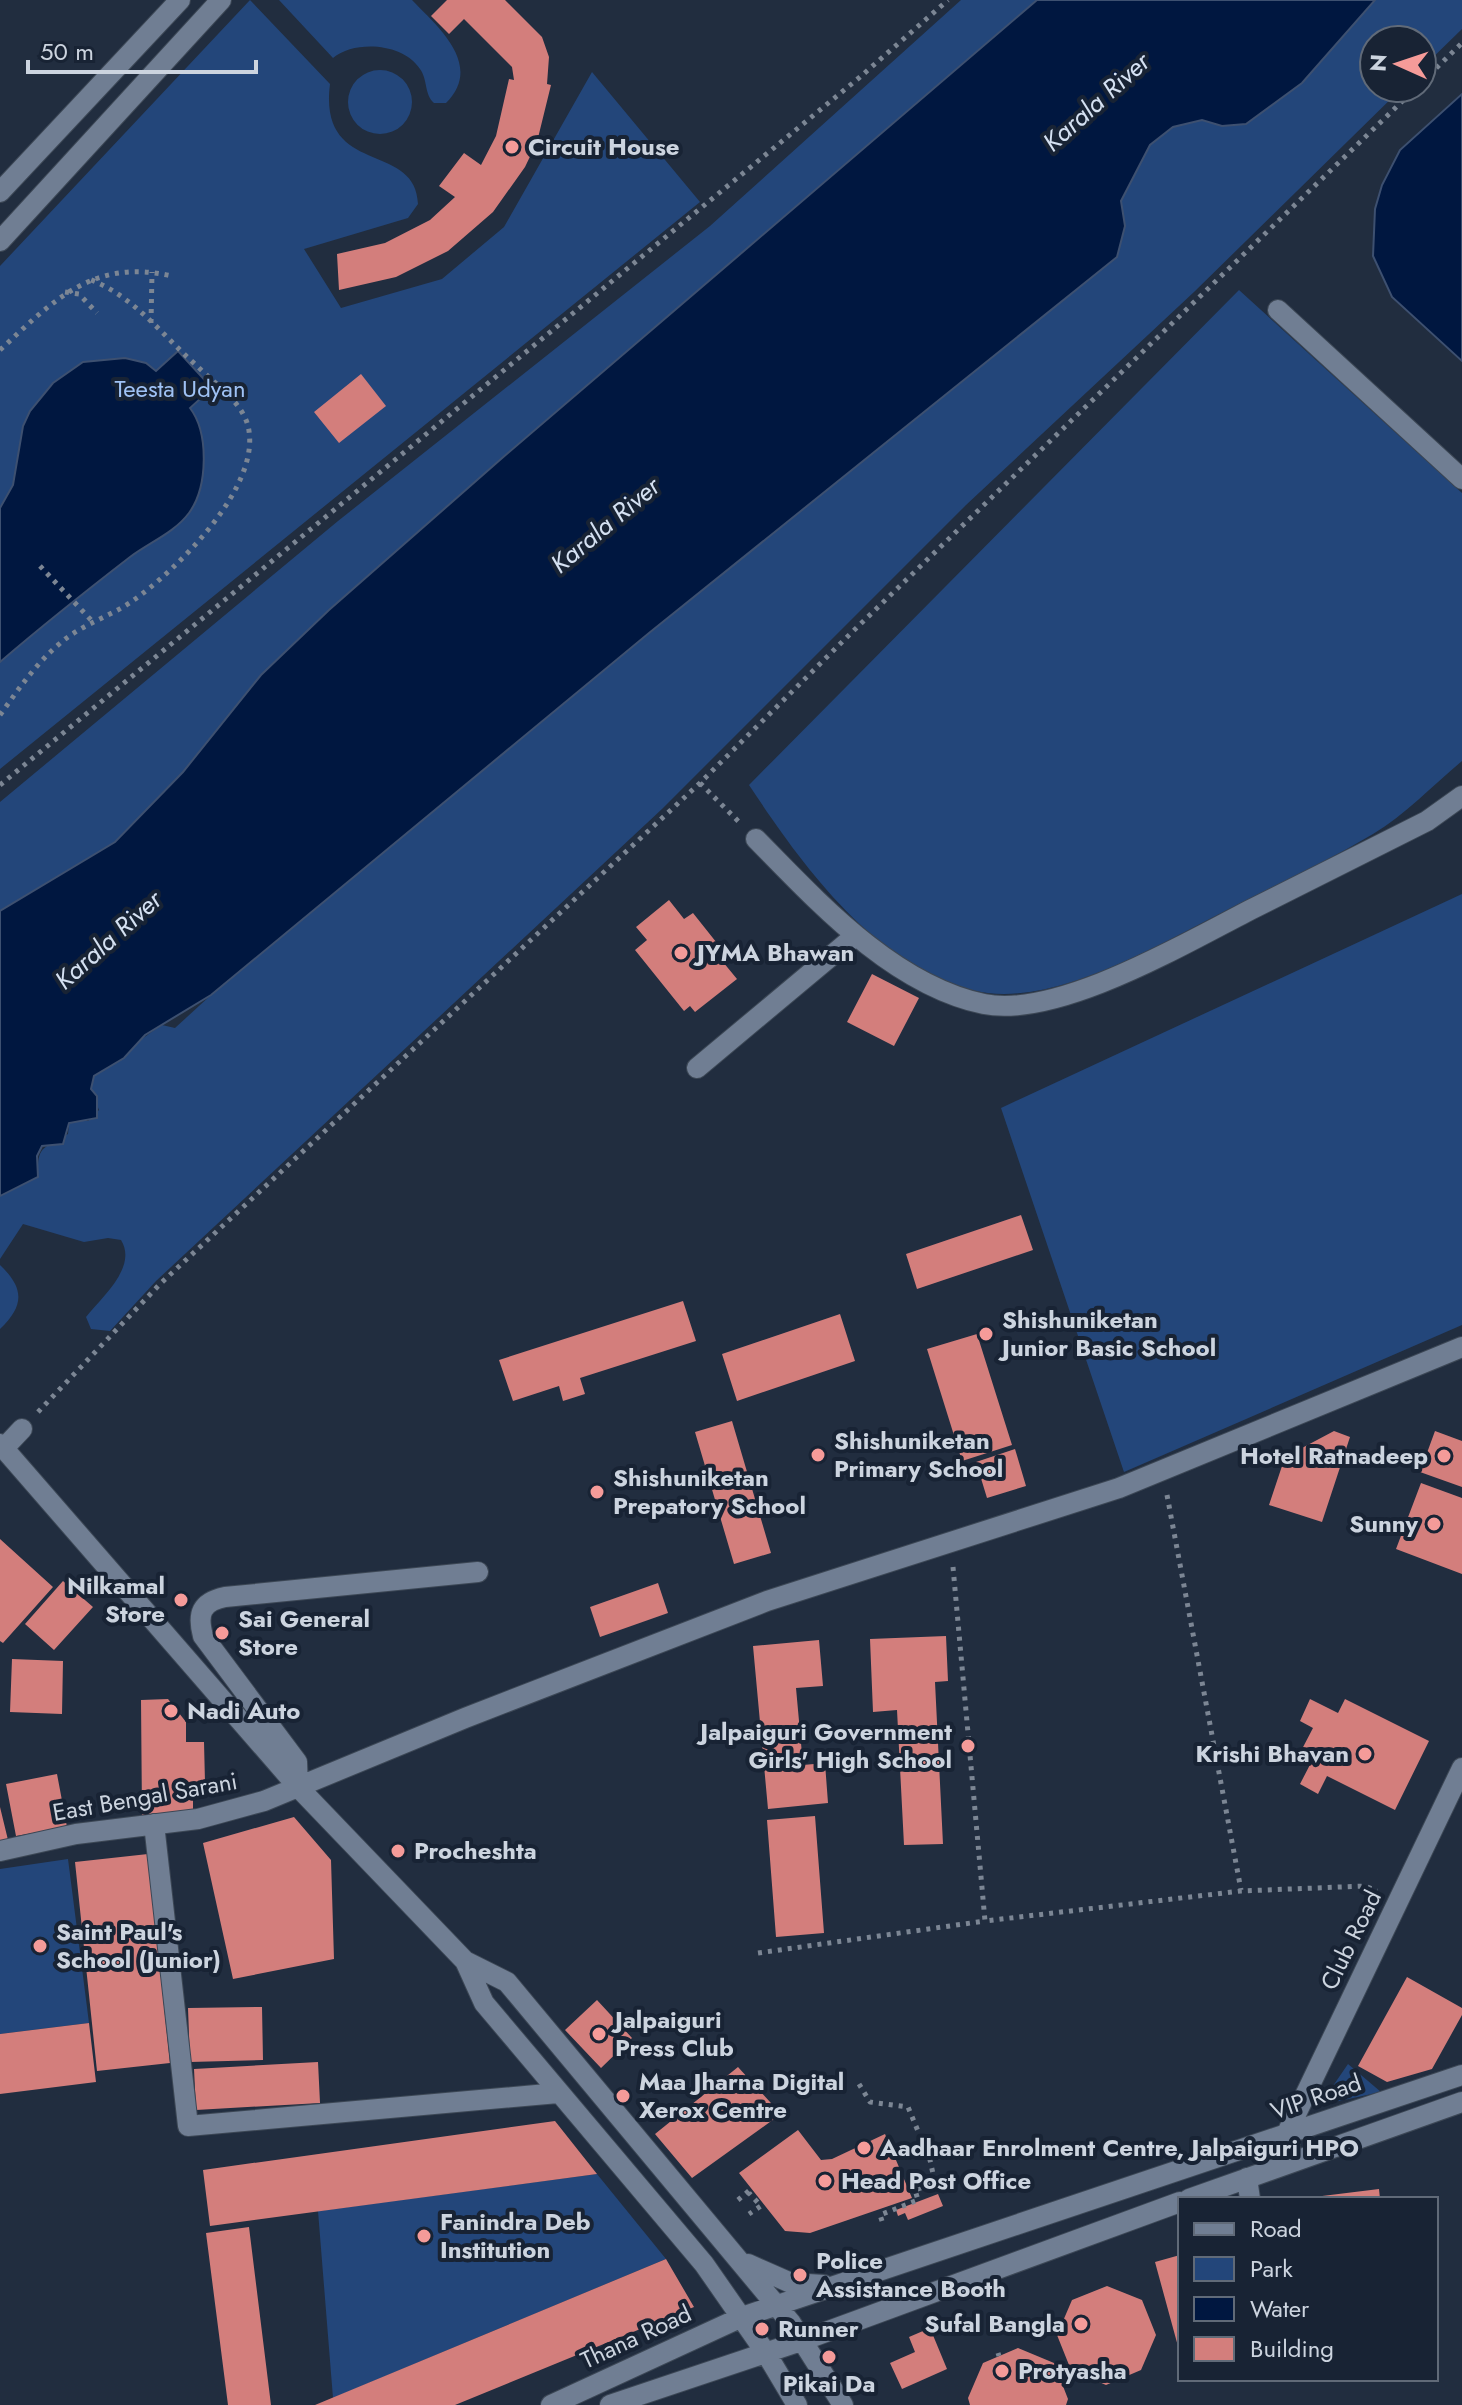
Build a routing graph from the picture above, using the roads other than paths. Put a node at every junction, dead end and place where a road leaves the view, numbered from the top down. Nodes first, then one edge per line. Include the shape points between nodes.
1 (180, 0) edge
2 (221, 0) edge
3 (0, 192) edge
4 (0, 241) edge
5 (1278, 310) dead end
6 (1462, 479) edge
7 (1462, 796) edge
8 (756, 839) road end
9 (855, 936) junction
10 (697, 1068) dead end
11 (1462, 1347) edge
12 (22, 1429) road end
13 (2, 1446) edge
14 (478, 1572) dead end
15 (1462, 1768) edge
16 (298, 1787) junction
17 (154, 1824) junction
18 (0, 1851) edge
19 (465, 1961) junction
20 (1462, 2075) edge
21 (558, 2093) junction
22 (1462, 2102) edge
23 (1286, 2135) junction
24 (1294, 2160) junction
25 (1247, 2178) junction
26 (1195, 2197) edge
27 (1250, 2197) edge
28 (1178, 2203) edge
29 (741, 2260) junction
30 (865, 2276) junction
31 (717, 2281) junction
32 (777, 2306) junction
33 (742, 2317) junction
34 (834, 2329) junction
35 (705, 2333) junction
36 (804, 2340) junction
37 (761, 2345) junction
38 (726, 2366) junction
39 (823, 2372) junction
40 (784, 2383) junction
41 (551, 2405) edge
42 (610, 2405) edge
43 (797, 2405) edge
44 (843, 2405) edge

1 - 3 street
2 - 4 street
5 - 6 street
7 - 9 street via 1427,821 1131,970 1042,1001 1012,1007 970,999 904,969
8 - 9 street
9 - 10 street
11 - 16 street, East Bengal Sarani via 1121,1487 767,1601
12 - 13 street
13 - 16 street
14 - 16 street via 225,1597 210,1600 202,1609 203,1636 297,1762
15 - 23 street, Club Road
16 - 17 street, East Bengal Sarani via 198,1819
16 - 19 street
17 - 18 street, East Bengal Sarani
17 - 21 street via 188,2126
19 - 21 street via 484,2003
19 - 29 street via 507,1982
20 - 23 street, VIP Road
21 - 31 street
22 - 24 street
23 - 24 street
23 - 30 street, VIP Road
24 - 25 street
25 - 26 street
25 - 27 street
28 - 34 street
29 - 30 street via 791,2283 817,2285
29 - 32 street
30 - 32 street, VIP Road
31 - 33 street
31 - 35 street via 724,2311
32 - 33 street, Thana Road
32 - 36 street
33 - 35 street, Thana Road
33 - 37 street
34 - 36 street
34 - 39 street via 819,2356
35 - 41 street, Thana Road
36 - 37 street
36 - 39 street
37 - 38 street
37 - 40 street
38 - 40 street via 761,2370
38 - 42 street
39 - 44 street
40 - 43 street

